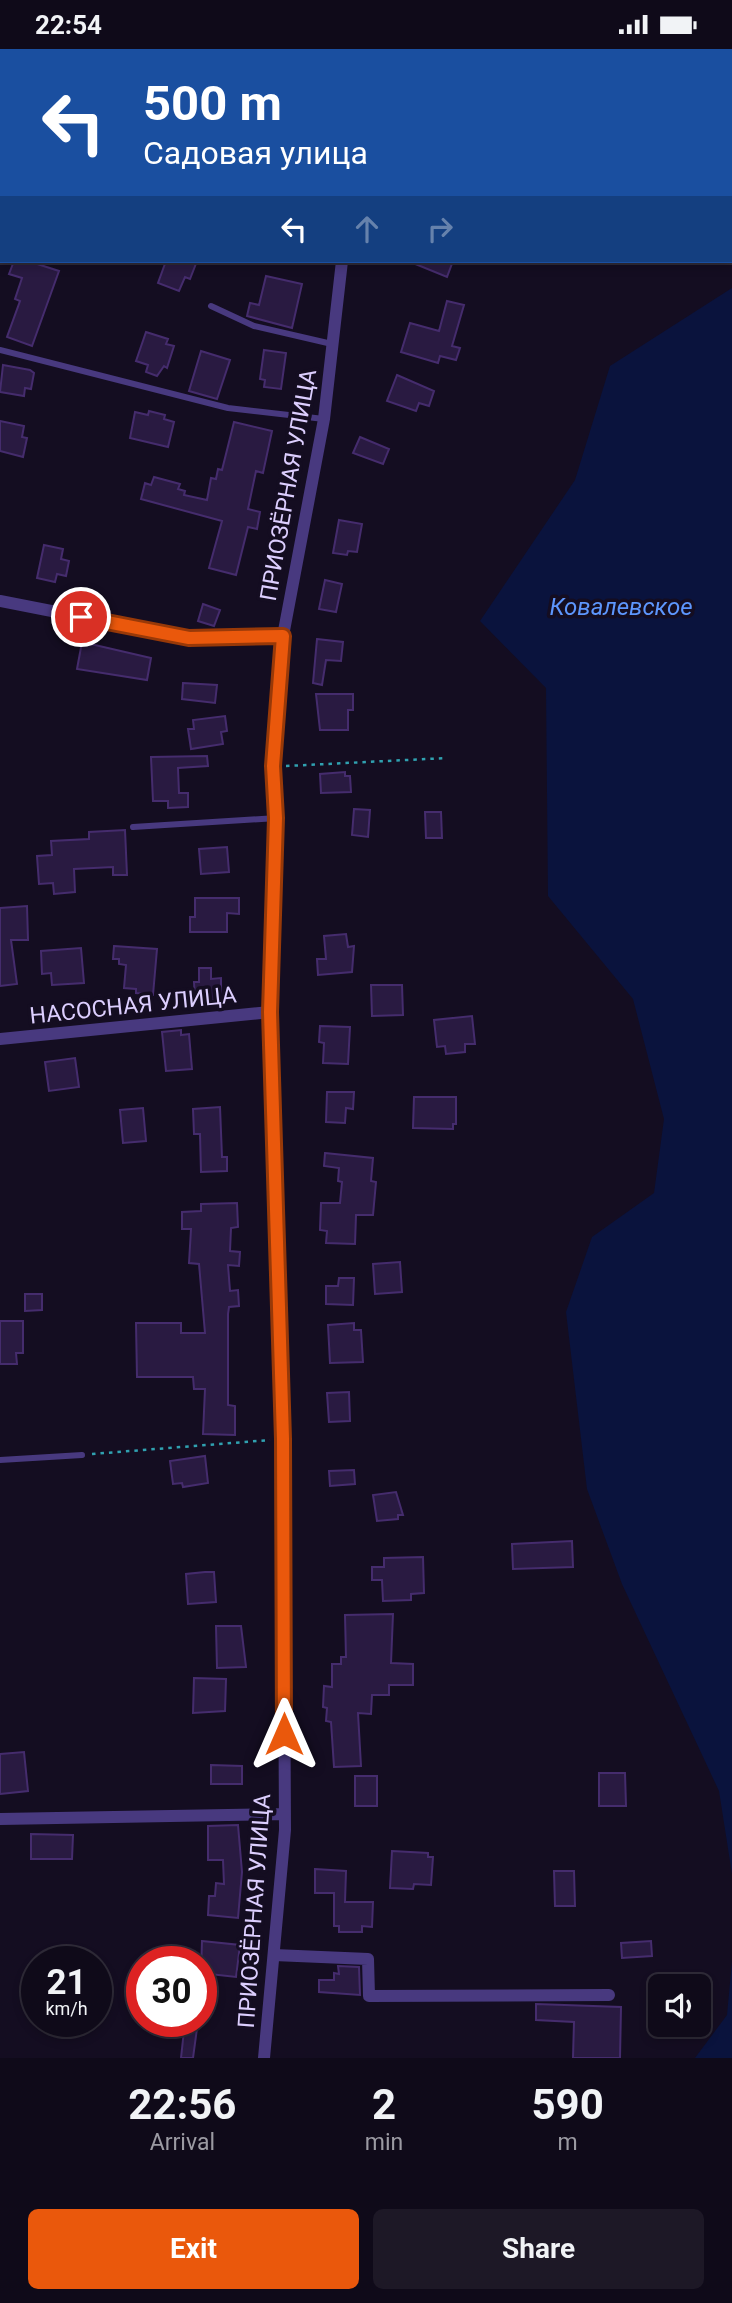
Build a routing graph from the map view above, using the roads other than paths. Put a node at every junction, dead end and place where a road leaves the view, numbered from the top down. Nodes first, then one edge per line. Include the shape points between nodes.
1 (341, 263) edge
2 (211, 306) dead end
3 (332, 344) junction
4 (0, 350) edge
5 (324, 419) junction
6 (0, 601) edge
7 (283, 636) junction
8 (276, 818) junction
9 (133, 827) dead end
10 (270, 1012) junction
11 (0, 1039) edge
12 (82, 1455) road end
13 (0, 1460) edge
14 (285, 1814) junction
15 (0, 1819) edge
16 (274, 1955) junction
17 (609, 1995) dead end
18 (264, 2058) edge

1 - 3 street, ПРИОЗЁРНАЯ УЛИЦА
2 - 3 lane via 254,326
3 - 5 street, ПРИОЗЁРНАЯ УЛИЦА
4 - 5 lane via 228,408
5 - 7 street, ПРИОЗЁРНАЯ УЛИЦА
6 - 7 street via 189,638
7 - 8 street, ПРИОЗЁРНАЯ УЛИЦА via 273,766
8 - 9 lane
8 - 10 street, ПРИОЗЁРНАЯ УЛИЦА
10 - 11 street, НАСОСНАЯ УЛИЦА
10 - 14 street, ПРИОЗЁРНАЯ УЛИЦА via 283,1439
12 - 13 lane
14 - 15 street
14 - 16 street, ПРИОЗЁРНАЯ УЛИЦА
16 - 17 street via 368,1959 369,1996
16 - 18 street, ПРИОЗЁРНАЯ УЛИЦА

